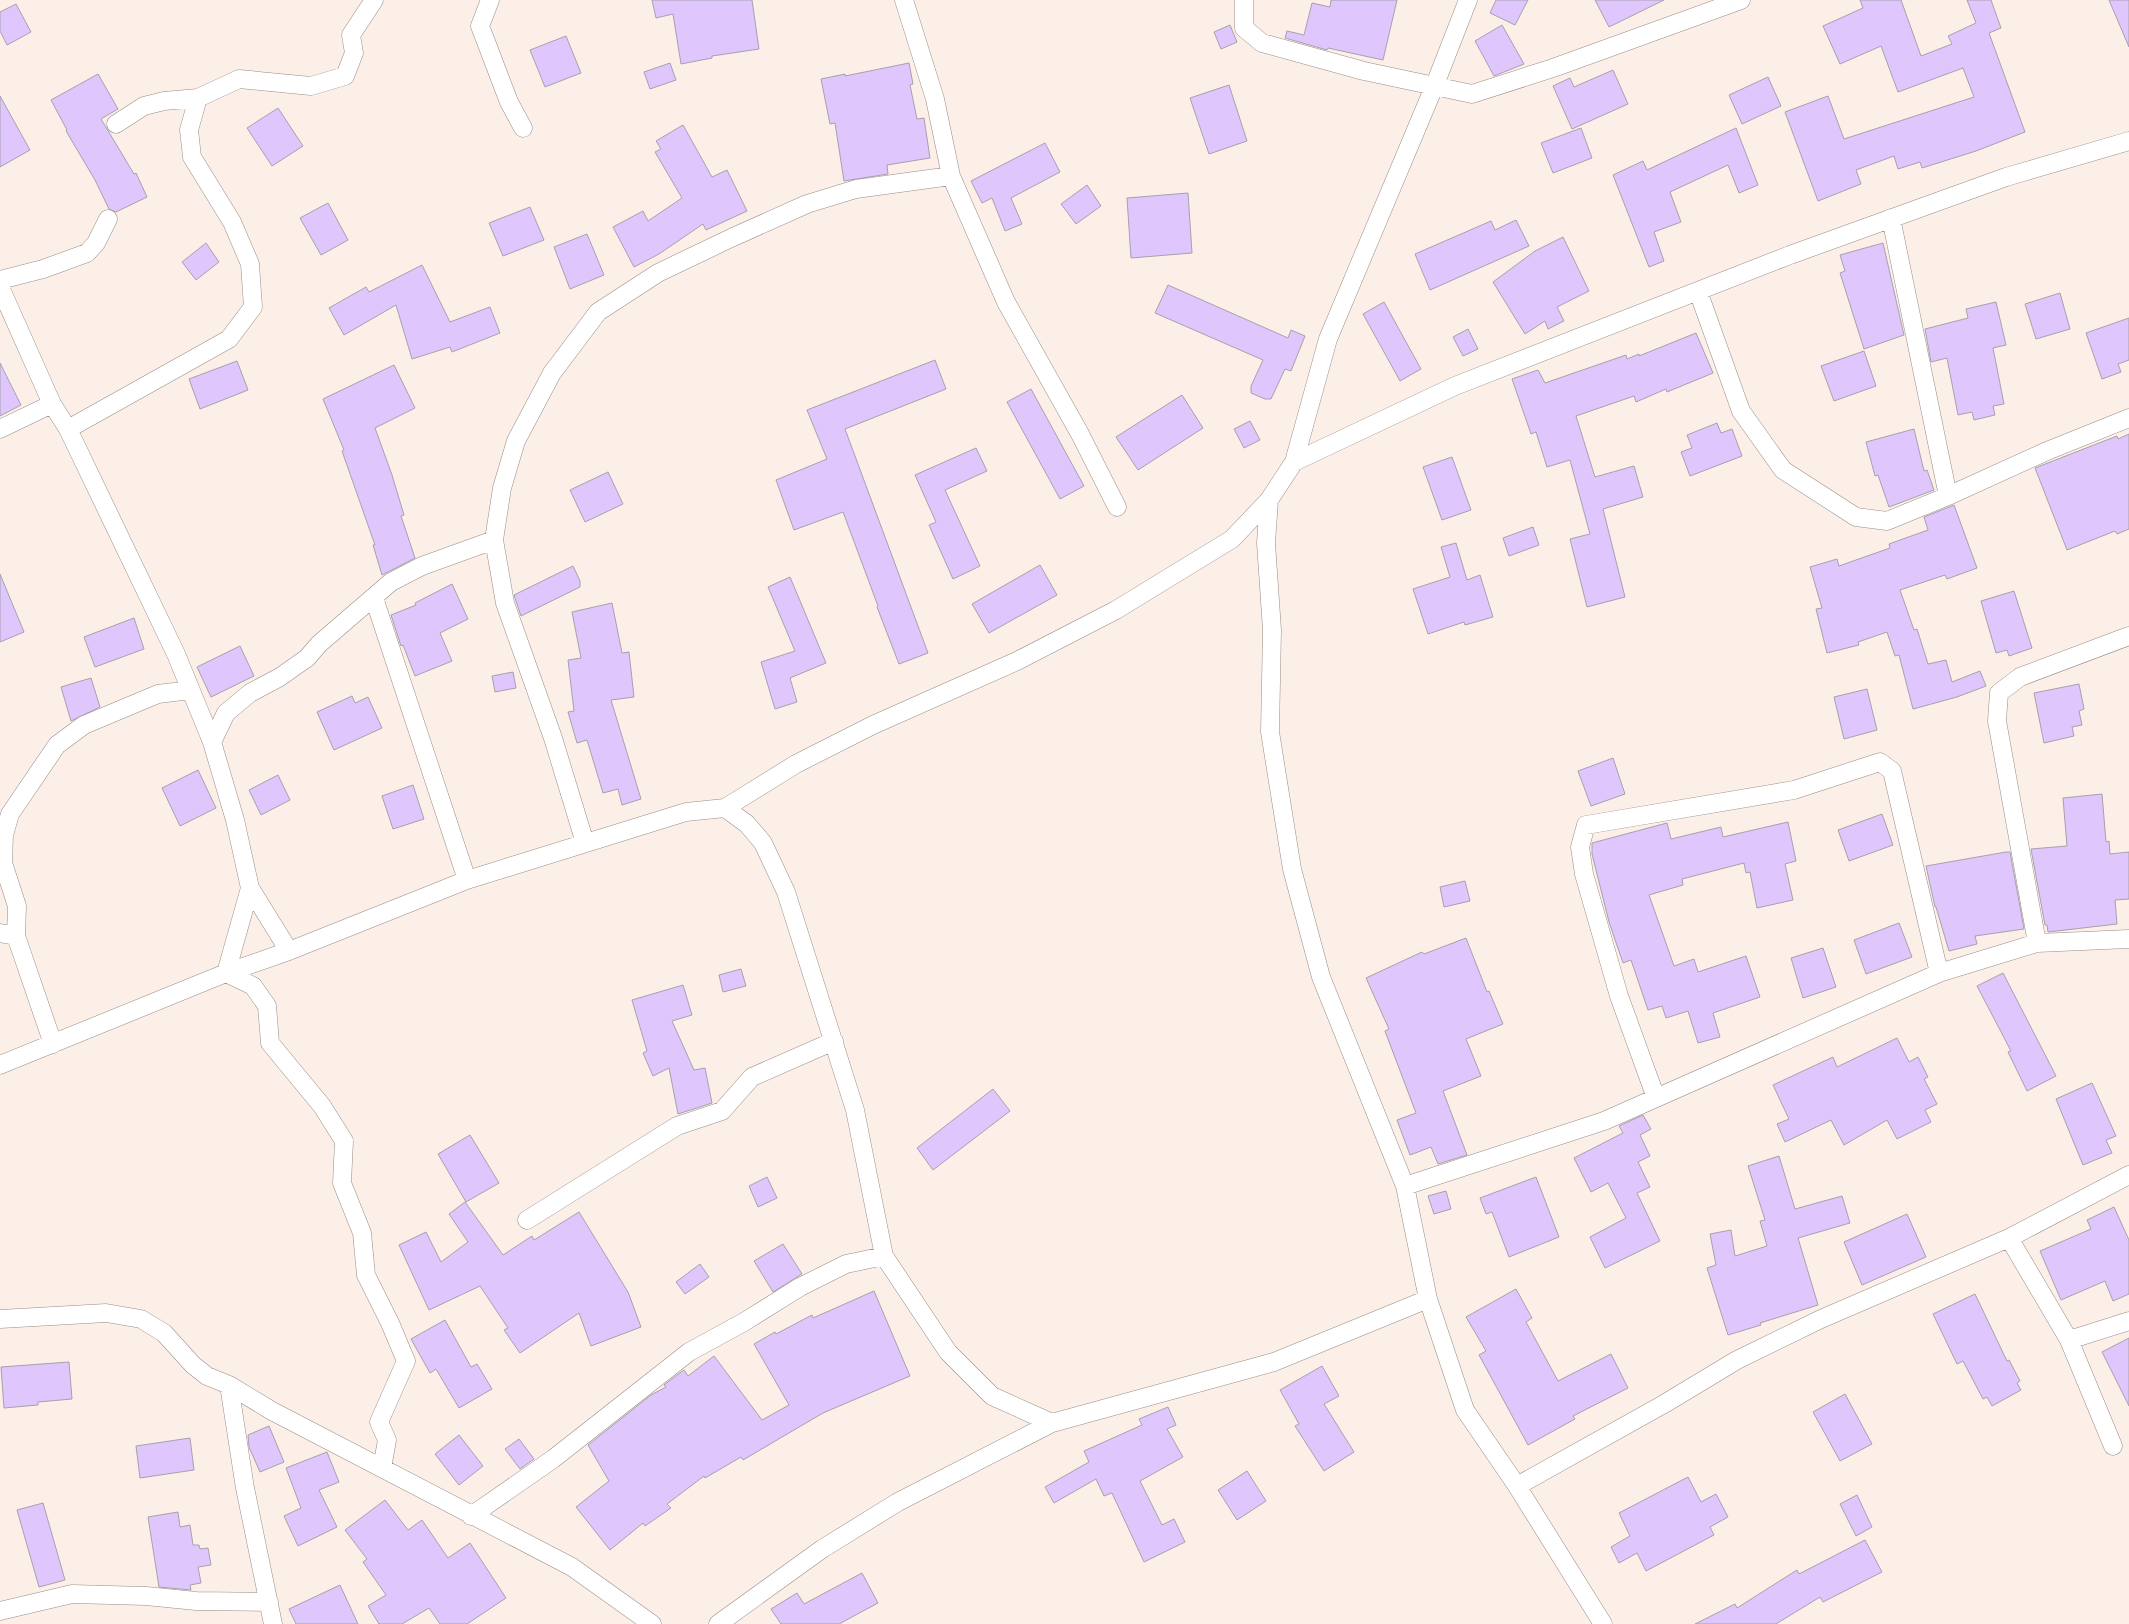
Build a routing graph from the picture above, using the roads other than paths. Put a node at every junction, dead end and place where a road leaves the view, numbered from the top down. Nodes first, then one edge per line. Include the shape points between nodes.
1 (374, 0) edge
2 (490, 0) edge
3 (904, 0) edge
4 (1244, 0) edge
5 (1468, 0) edge
6 (1741, 0) edge
7 (1434, 87) junction
8 (198, 98) junction
9 (116, 124) dead end
10 (523, 128) dead end
11 (2129, 141) edge
12 (951, 176) junction
13 (1891, 218) junction
14 (108, 219) dead end
15 (0, 280) edge
16 (0, 287) edge
17 (1698, 291) junction
18 (52, 404) junction
19 (2129, 418) edge
20 (0, 429) edge
21 (68, 429) junction
22 (1294, 462) junction
23 (1948, 496) junction
24 (1269, 500) junction
25 (1117, 507) dead end
26 (494, 540) junction
27 (374, 598) junction
28 (2129, 636) edge
29 (191, 690) junction
30 (212, 742) junction
31 (725, 808) junction
32 (585, 843) junction
33 (467, 880) junction
34 (250, 888) junction
35 (8, 934) edge
36 (2129, 939) edge
37 (2037, 943) junction
38 (289, 950) junction
39 (226, 973) junction
40 (1939, 973) junction
41 (834, 1041) junction
42 (53, 1044) junction
43 (0, 1065) edge
44 (1656, 1098) junction
45 (2129, 1175) edge
46 (1405, 1186) junction
47 (527, 1220) dead end
48 (2009, 1238) junction
49 (884, 1256) junction
50 (1428, 1299) junction
51 (0, 1319) edge
52 (2129, 1321) edge
53 (2069, 1340) junction
54 (229, 1385) junction
55 (1052, 1423) junction
56 (2113, 1446) dead end
57 (382, 1468) junction
58 (1517, 1486) junction
59 (471, 1516) junction
60 (269, 1602) junction
61 (0, 1611) edge
62 (273, 1624) edge
63 (652, 1624) edge
64 (718, 1624) edge
65 (1603, 1624) edge

1 - 8 street via 351,35 354,53 345,76 311,86 239,79
2 - 10 street via 480,26 509,102
3 - 12 street via 935,99
4 - 7 street via 1244,28 1262,43
5 - 7 street
6 - 7 street via 1472,94
7 - 22 street via 1328,339
8 - 9 street via 144,106
8 - 21 street via 189,130 192,157 232,222 250,264 253,307 229,339
11 - 13 street via 2006,177
12 - 25 street via 1006,302
12 - 26 street via 856,189 807,204 658,273 598,312 552,372 516,441 502,488
13 - 17 street
13 - 23 street
14 - 15 street via 87,253
16 - 18 street
17 - 22 street via 1455,386
17 - 23 street via 1741,411 1783,470 1856,517 1887,521
18 - 20 street
18 - 21 street
19 - 23 street
21 - 29 street
22 - 24 street
24 - 31 street via 1232,539 1116,610 1017,661 796,764
24 - 46 street via 1266,543 1272,630 1270,732 1292,869 1321,977
26 - 27 street via 422,566 391,582
26 - 32 street via 505,603 553,738
27 - 30 street via 319,644 308,658 250,693 226,713
27 - 33 street
28 - 37 street via 2020,677 1998,693 1997,721
29 - 30 street
29 - 35 street via 158,694 84,725 57,745 10,814 4,834 3,863 17,906
30 - 34 street via 235,820
31 - 32 street via 686,812
31 - 41 street via 747,824 763,842 786,892
32 - 33 street
33 - 38 street
34 - 38 street
34 - 39 street
35 - 42 street
36 - 37 street
37 - 40 street
38 - 39 street
39 - 42 street
39 - 57 street via 253,986 268,1006 270,1043 322,1106 344,1141 342,1183 362,1233 366,1275 406,1361 379,1422 387,1440
40 - 44 street
40 - 44 street via 1892,772 1880,762 1794,790 1586,825 1580,847 1584,874 1618,996
41 - 47 street via 752,1077 722,1111 677,1126
41 - 49 street via 855,1110
42 - 43 street
44 - 46 street via 1604,1121
45 - 48 street
46 - 50 street
48 - 53 street
48 - 58 street via 1737,1360
49 - 55 street via 948,1352 992,1396
49 - 59 street via 846,1264 800,1287 690,1352 553,1459
50 - 55 street via 1274,1362
50 - 58 street via 1465,1410
51 - 54 street via 106,1313 141,1319 164,1333 207,1376
52 - 53 street
53 - 56 street
54 - 57 street
54 - 60 street via 245,1488
55 - 64 street via 898,1502 822,1548
57 - 59 street
58 - 65 street
59 - 63 street via 572,1567
60 - 61 street via 72,1594
60 - 62 street

